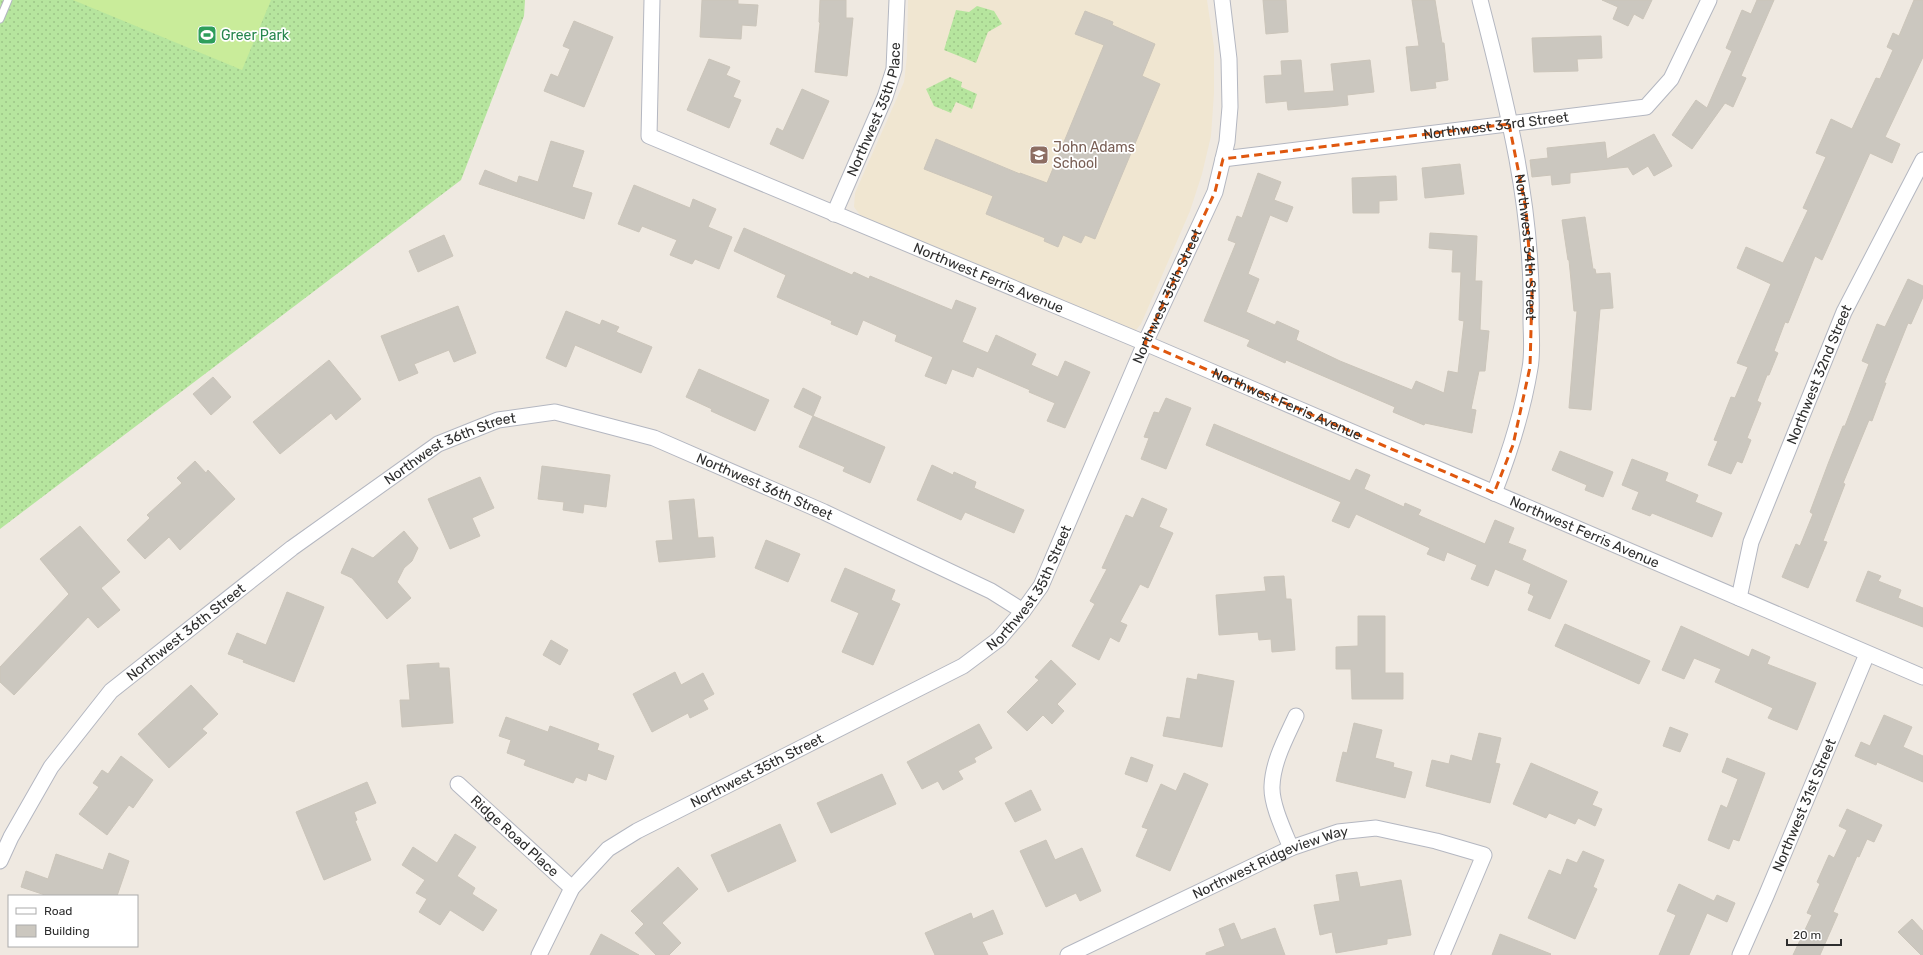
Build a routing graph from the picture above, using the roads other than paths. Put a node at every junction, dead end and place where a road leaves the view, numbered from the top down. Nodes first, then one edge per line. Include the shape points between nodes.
1 (8, 0) edge
2 (652, 0) edge
3 (897, 0) edge
4 (1222, 0) edge
5 (1480, 0) edge
6 (1709, 0) edge
7 (0, 19) edge
8 (1509, 124) junction
9 (1223, 159) junction
10 (1923, 160) edge
11 (834, 214) junction
12 (1145, 343) junction
13 (1494, 493) junction
14 (1739, 598) junction
15 (1023, 610) junction
16 (1867, 654) junction
17 (1923, 677) edge
18 (1296, 716) dead end
19 (458, 784) dead end
20 (1291, 848) junction
21 (0, 861) edge
22 (572, 888) junction
23 (539, 955) edge
24 (1068, 955) edge
25 (1442, 955) edge
26 (1740, 955) edge

1 - 7 lane
2 - 11 street, Northwest Ferris Avenue via 649,136
3 - 11 street, Northwest 35th Place via 894,70 885,97
4 - 9 street, Northwest 35th Street via 1229,59 1230,107
5 - 8 street, Northwest 34th Street
6 - 8 street, Northwest 33rd Street via 1671,79 1646,107
8 - 9 street, Northwest 33rd Street
8 - 13 street, Northwest 34th Street via 1526,209 1532,293 1530,367 1513,445
9 - 12 street, Northwest 35th Street via 1214,192
10 - 14 street, Northwest 32nd Street via 1844,312 1751,542
11 - 12 street, Northwest Ferris Avenue
12 - 13 street, Northwest Ferris Avenue
12 - 15 street, Northwest 35th Street via 1041,586
13 - 14 street, Northwest Ferris Avenue
14 - 16 street, Northwest Ferris Avenue
15 - 21 street, Northwest 36th Street via 991,591 824,512 654,438 555,412 498,420 438,444 292,548 111,691 51,767
15 - 22 street, Northwest 35th Street via 999,639 963,666 637,831 608,849
16 - 17 street, Northwest Ferris Avenue
16 - 26 street, Northwest 31st Street
18 - 20 street via 1277,758 1272,787 1279,821
19 - 22 street, Ridge Road Place
20 - 24 street, Northwest Ridgeview Way
20 - 25 street, Northwest Ridgeview Way via 1338,832 1376,828 1436,841 1484,856
22 - 23 street, Northwest 35th Street

